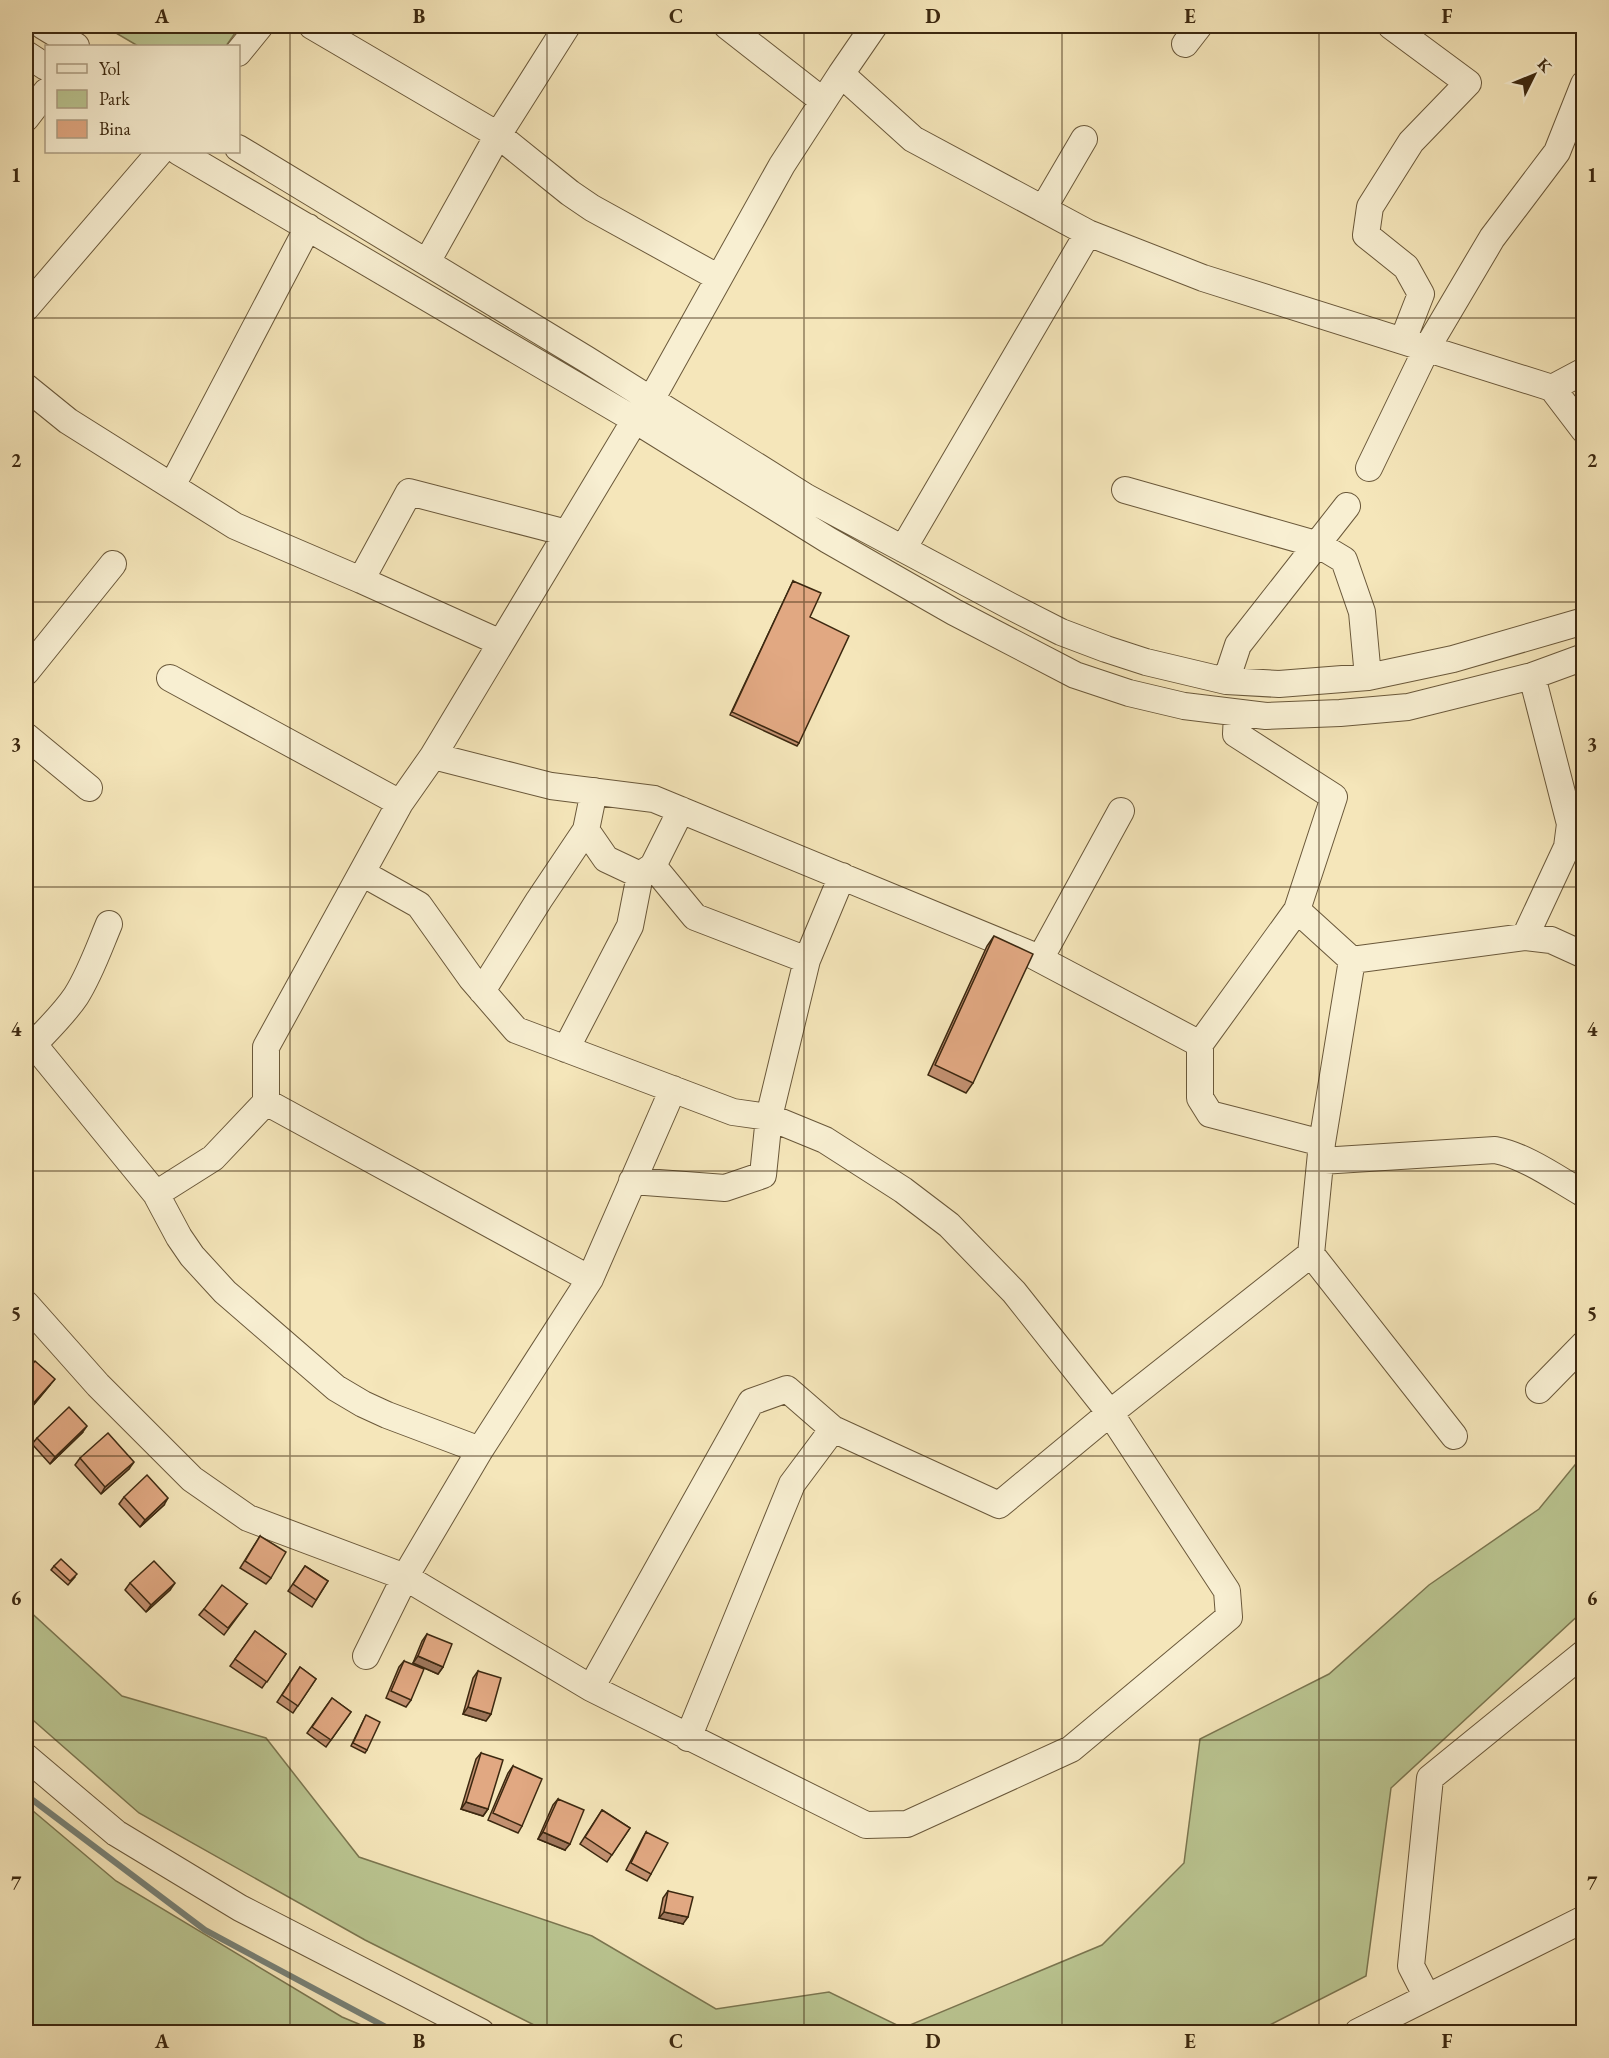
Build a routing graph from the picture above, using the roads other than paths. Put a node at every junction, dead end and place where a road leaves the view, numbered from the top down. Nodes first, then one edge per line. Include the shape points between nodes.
1 (43, 26) edge
2 (260, 26) edge
3 (312, 26) edge
4 (567, 26) edge
5 (727, 26) edge
6 (874, 26) edge
7 (1391, 26) edge
8 (74, 45) edge
9 (240, 51) edge
10 (26, 54) edge
11 (45, 66) edge
12 (841, 74) junction
13 (1584, 84) edge
14 (45, 93) edge
15 (823, 101) junction
16 (26, 118) edge
17 (498, 135) junction
18 (1083, 139) dead end
19 (240, 149) edge
20 (159, 153) edge
21 (181, 153) edge
22 (1043, 209) junction
23 (308, 227) junction
24 (1088, 233) junction
25 (427, 262) junction
26 (719, 278) junction
27 (26, 308) edge
28 (1403, 340) junction
29 (1427, 348) junction
30 (1584, 371) edge
31 (26, 387) edge
32 (1552, 388) junction
33 (651, 400) junction
34 (635, 420) junction
35 (1584, 430) edge
36 (1369, 468) dead end
37 (172, 486) junction
38 (1125, 490) dead end
39 (1347, 506) dead end
40 (567, 533) junction
41 (1318, 545) junction
42 (903, 549) junction
43 (113, 564) dead end
44 (361, 580) junction
45 (1584, 621) edge
46 (501, 643) junction
47 (1584, 657) edge
48 (26, 672) edge
49 (1532, 676) junction
50 (1368, 677) junction
51 (170, 678) dead end
52 (1226, 681) junction
53 (1237, 714) junction
54 (26, 736) edge
55 (433, 756) junction
56 (89, 788) dead end
57 (594, 791) junction
58 (400, 803) junction
59 (681, 810) junction
60 (1121, 811) dead end
61 (586, 830) junction
62 (647, 870) junction
63 (362, 873) junction
64 (842, 876) junction
65 (1298, 910) junction
66 (109, 924) dead end
67 (1525, 937) junction
68 (1584, 955) edge
69 (1040, 959) junction
70 (807, 960) junction
71 (1352, 960) junction
72 (482, 991) junction
73 (29, 1040) edge
74 (1200, 1044) junction
75 (566, 1049) junction
76 (673, 1089) junction
77 (266, 1102) junction
78 (769, 1117) junction
79 (1322, 1152) junction
80 (632, 1181) junction
81 (156, 1194) junction
82 (1584, 1194) edge
83 (1311, 1254) junction
84 (590, 1279) junction
85 (26, 1304) edge
86 (1584, 1344) edge
87 (1539, 1390) dead end
88 (1110, 1413) junction
89 (833, 1430) junction
90 (1454, 1436) dead end
91 (480, 1450) junction
92 (405, 1577) junction
93 (1584, 1653) edge
94 (366, 1656) dead end
95 (591, 1688) junction
96 (688, 1738) junction
97 (26, 1757) edge
98 (1584, 1919) edge
99 (1427, 1997) junction
100 (482, 2032) edge
101 (1358, 2032) edge

1 - 8 street
2 - 9 street
3 - 17 street
4 - 17 street
5 - 15 street
6 - 12 street
7 - 28 street via 1468,83 1411,142 1370,207 1366,235 1406,267 1421,294
10 - 11 street
12 - 15 street
12 - 22 street via 914,140
13 - 29 street via 1557,152 1492,238
14 - 16 street
15 - 26 street
17 - 25 street
17 - 26 street via 592,208
18 - 22 street
19 - 25 street
20 - 27 street
21 - 23 street
22 - 24 street
23 - 34 street
23 - 37 street
24 - 28 street via 1203,278
24 - 42 street
25 - 33 street
26 - 33 street
28 - 29 street
29 - 32 street
29 - 36 street
30 - 32 street
31 - 37 street via 68,421
32 - 35 street
33 - 34 street
33 - 42 street via 806,497
34 - 40 street
34 - 53 street via 828,540 1075,675 1140,696
37 - 44 street via 235,526
38 - 41 street
39 - 41 street
40 - 44 street via 409,492
40 - 46 street
41 - 50 street via 1344,560 1362,612
41 - 52 street via 1238,645
42 - 52 street via 1061,632 1146,662
43 - 48 street
44 - 46 street
45 - 50 street
46 - 55 street
47 - 49 street
49 - 53 street via 1408,706 1340,713
49 - 67 street via 1570,824 1567,847
50 - 52 street via 1279,684
51 - 58 street
53 - 65 street via 1236,734 1334,796
54 - 56 street
55 - 57 street via 551,786
55 - 58 street
57 - 59 street via 654,799
57 - 61 street
58 - 63 street
59 - 62 street
59 - 64 street
60 - 69 street
61 - 62 street via 606,859
61 - 72 street
62 - 70 street via 695,917
62 - 75 street via 630,926
63 - 72 street via 419,905
63 - 77 street via 266,1047
64 - 69 street
64 - 70 street
65 - 71 street
65 - 74 street
66 - 73 street via 76,995 66,1009
67 - 68 street via 1551,940
67 - 71 street
69 - 74 street
70 - 78 street
71 - 79 street
72 - 75 street via 516,1030
73 - 81 street
74 - 79 street via 1200,1098 1210,1114
75 - 76 street
76 - 78 street via 733,1112
76 - 80 street
77 - 81 street via 213,1158
77 - 84 street
78 - 80 street via 763,1175 725,1188
78 - 88 street via 825,1140 950,1225 1014,1292
79 - 82 street via 1495,1150 1522,1159
79 - 83 street
80 - 84 street
81 - 91 street via 179,1237 206,1273 336,1388 387,1415
83 - 88 street
83 - 90 street
84 - 91 street
85 - 92 street via 98,1385 192,1479 249,1518
86 - 87 street
88 - 89 street via 999,1505
88 - 96 street via 1227,1591 1229,1617 1071,1749 907,1824 866,1825
89 - 95 street via 787,1389 751,1402
89 - 96 street via 792,1484
91 - 92 street
92 - 94 street
92 - 95 street
93 - 99 street via 1430,1778 1411,1966
95 - 96 street
97 - 100 street via 135,1845 240,1908
98 - 99 street
99 - 101 street

